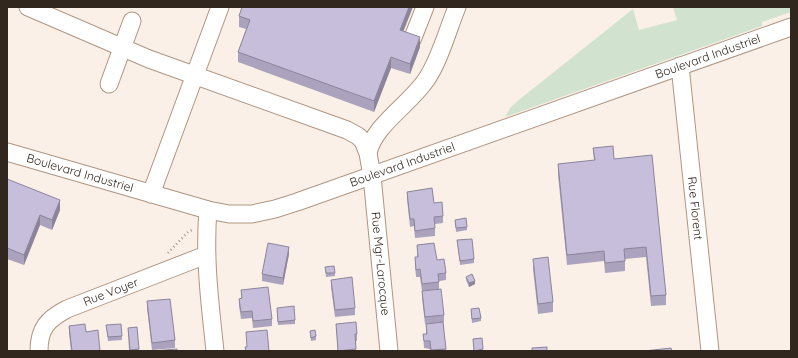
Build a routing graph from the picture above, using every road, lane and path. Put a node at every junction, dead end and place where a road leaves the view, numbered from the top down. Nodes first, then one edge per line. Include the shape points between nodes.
1 (28, 7) edge
2 (220, 7) edge
3 (425, 7) edge
4 (457, 7) edge
5 (132, 21) dead end
6 (791, 27) edge
7 (412, 40) edge
8 (122, 48) junction
9 (680, 66) junction
10 (195, 75) junction
11 (109, 84) dead end
12 (7, 152) edge
13 (368, 153) junction
14 (372, 176) junction
15 (151, 194) junction
16 (208, 218) junction
17 (206, 255) junction
18 (166, 270) junction
19 (39, 351) edge
20 (215, 351) edge
21 (390, 351) edge
22 (710, 351) edge

1 - 8 street
2 - 10 street
3 - 7 street
4 - 13 street via 432,70 420,89 375,135
5 - 8 street
6 - 9 street, Boulevard Industriel
8 - 10 street
8 - 11 street
9 - 14 street, Boulevard Industriel
9 - 22 street, Rue Florent
10 - 13 street via 353,132 363,141
10 - 15 street
12 - 15 street, Boulevard Industriel
13 - 14 street, Rue Mgr-Larocque
14 - 16 street, Boulevard Industriel via 264,212
14 - 21 street, Rue Mgr-Larocque
15 - 16 street, Boulevard Industriel
16 - 17 street
16 - 18 path via 188,232 162,259
17 - 18 street, Rue Voyer
17 - 20 street
18 - 19 street, Rue Voyer via 56,315 50,319 42,332

